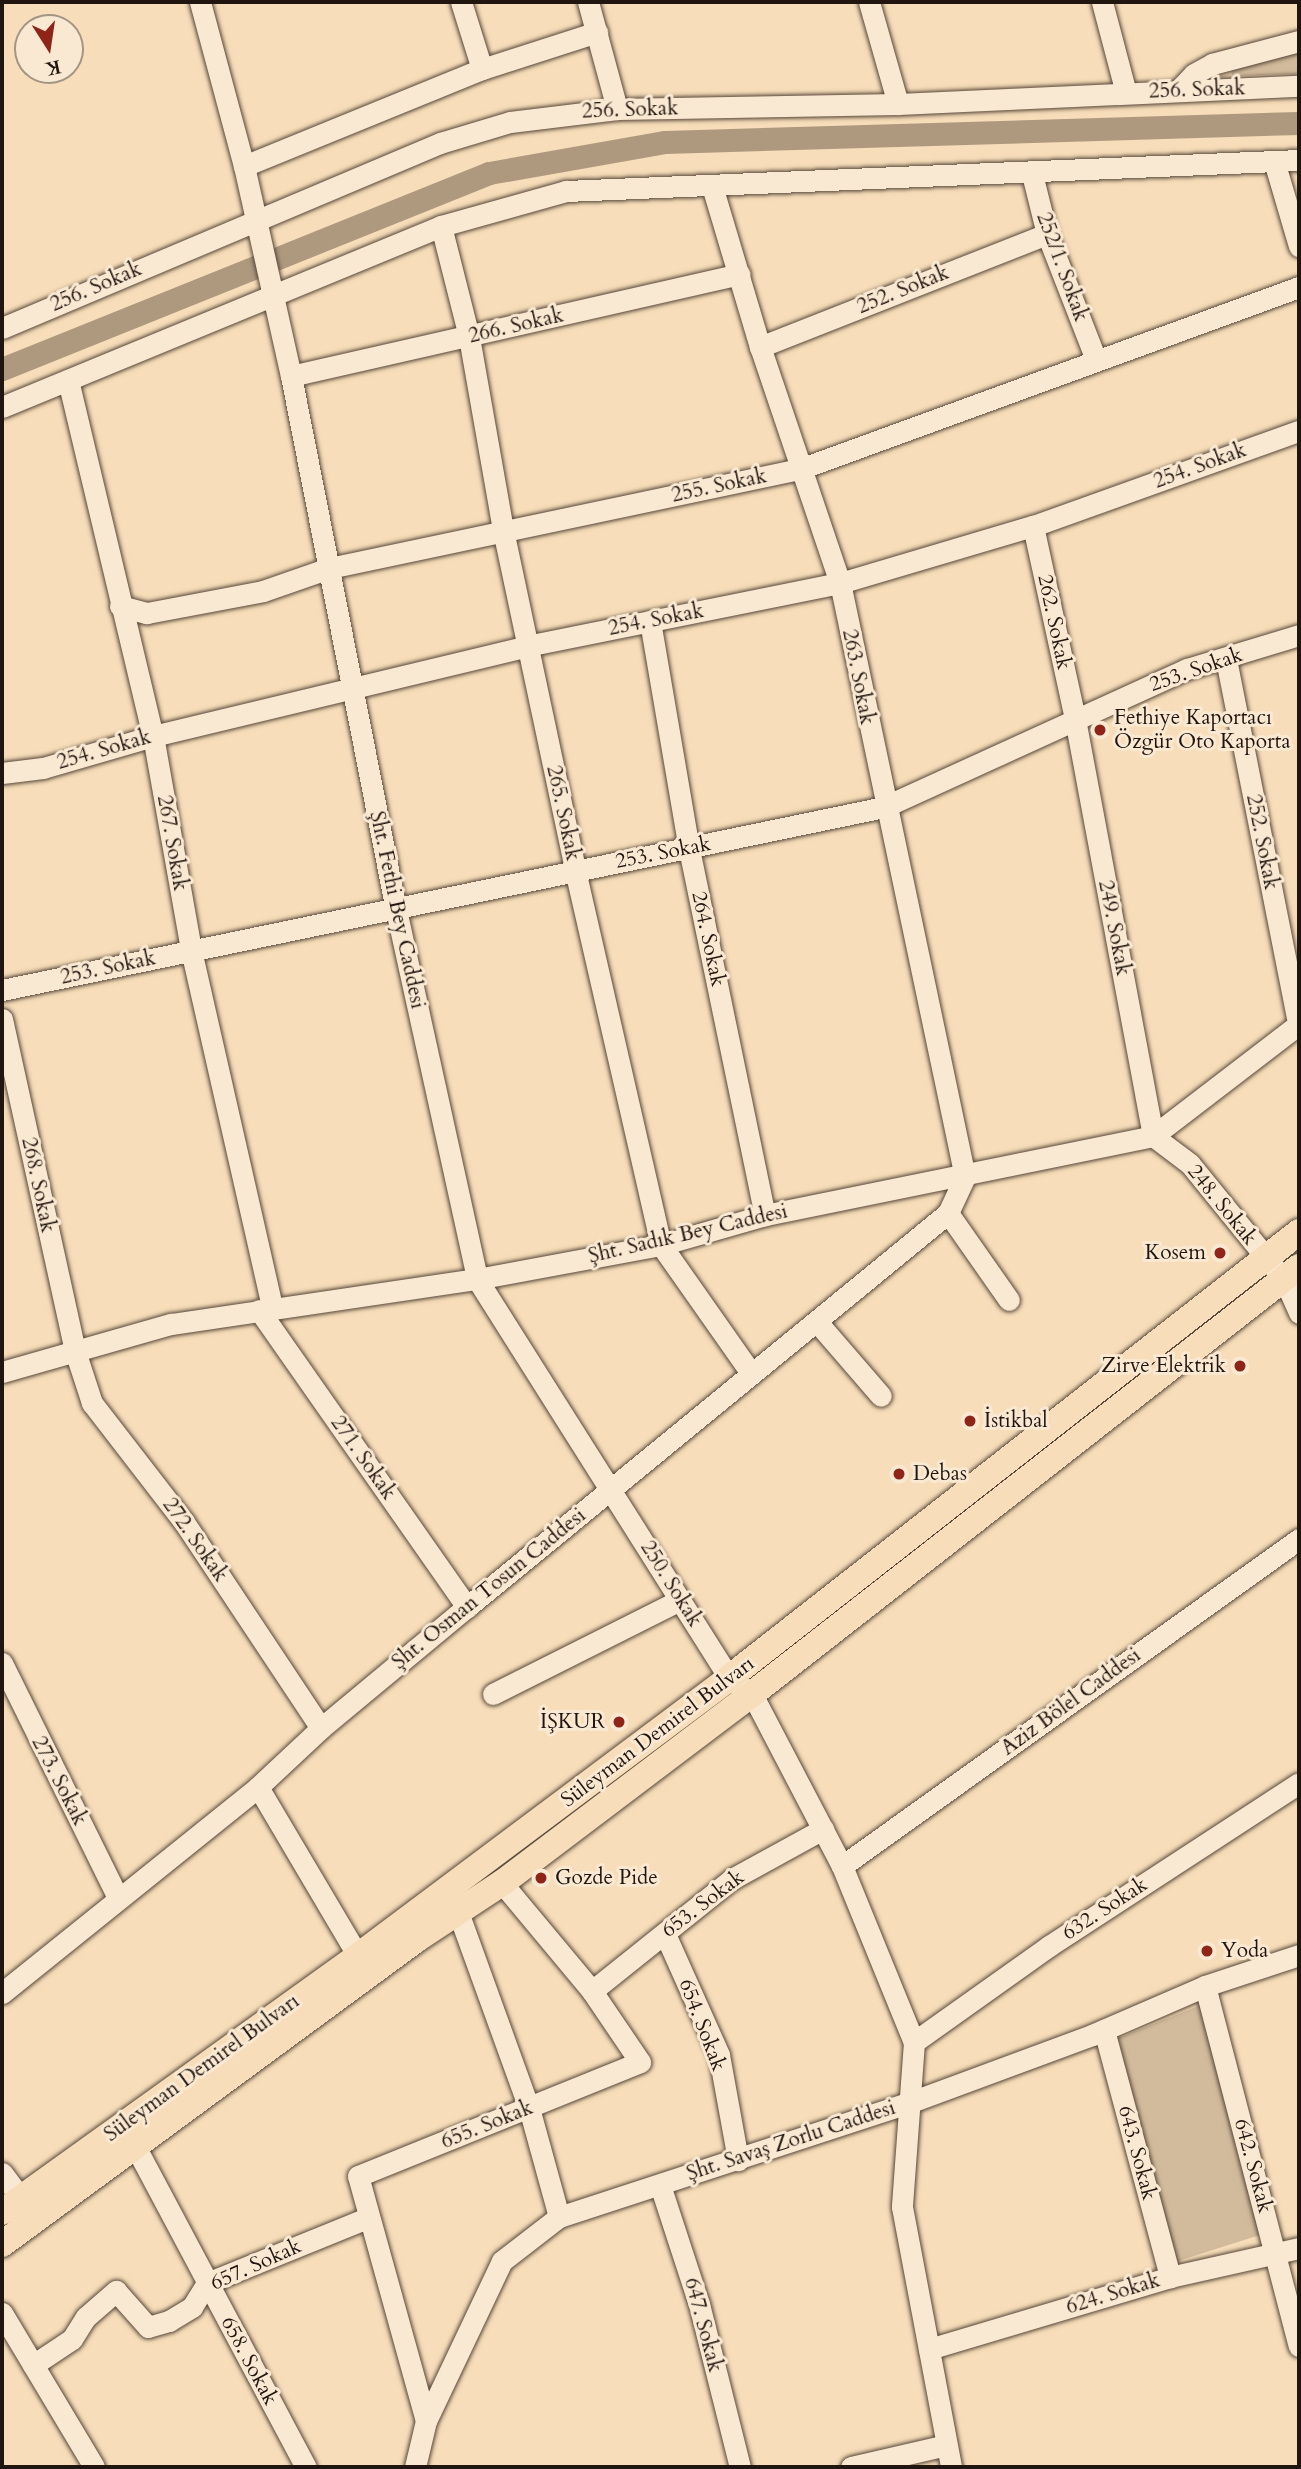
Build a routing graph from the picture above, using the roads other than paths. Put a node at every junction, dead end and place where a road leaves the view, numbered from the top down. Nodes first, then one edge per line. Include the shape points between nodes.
1 (200, 2) edge
2 (461, 2) edge
3 (595, 2) edge
4 (869, 2) edge
5 (1102, 2) edge
6 (597, 32) junction
7 (1299, 41) edge
8 (482, 69) junction
9 (1299, 86) edge
10 (1178, 91) junction
11 (1125, 93) junction
12 (898, 104) junction
13 (617, 109) junction
14 (1299, 160) edge
15 (1274, 161) junction
16 (244, 166) junction
17 (1032, 174) junction
18 (712, 186) junction
19 (255, 219) junction
20 (442, 226) junction
21 (1047, 234) junction
22 (1299, 246) edge
23 (740, 274) junction
24 (1299, 287) edge
25 (271, 296) junction
26 (2, 328) edge
27 (469, 337) junction
28 (760, 347) junction
29 (1096, 360) junction
30 (291, 376) junction
31 (68, 380) junction
32 (2, 407) edge
33 (1299, 430) edge
34 (800, 469) junction
35 (1032, 526) junction
36 (503, 530) junction
37 (329, 568) junction
38 (840, 583) junction
39 (120, 606) junction
40 (650, 621) junction
41 (1299, 635) edge
42 (527, 646) junction
43 (1226, 659) junction
44 (352, 688) junction
45 (1075, 719) junction
46 (153, 736) junction
47 (2, 773) edge
48 (884, 807) junction
49 (689, 849) junction
50 (575, 870) junction
51 (395, 905) junction
52 (191, 950) junction
53 (2, 990) edge
54 (2, 1019) edge
55 (1299, 1024) edge
56 (1153, 1136) junction
57 (965, 1177) junction
58 (947, 1213) junction
59 (765, 1215) junction
60 (1299, 1232) edge
61 (661, 1245) junction
62 (1265, 1258) junction
63 (1292, 1274) edge
64 (477, 1279) junction
65 (1009, 1300) dead end
66 (265, 1308) junction
67 (1299, 1313) edge
68 (818, 1323) junction
69 (75, 1351) junction
70 (2, 1372) edge
71 (751, 1373) junction
72 (881, 1396) dead end
73 (612, 1490) junction
74 (1299, 1539) edge
75 (681, 1600) junction
76 (467, 1606) junction
77 (2, 1663) edge
78 (729, 1678) junction
79 (493, 1694) dead end
80 (752, 1694) junction
81 (321, 1728) junction
82 (1299, 1783) edge
83 (258, 1787) junction
84 (823, 1829) junction
85 (842, 1866) junction
86 (502, 1883) junction
87 (118, 1898) junction
88 (458, 1912) junction
89 (665, 1934) junction
90 (1299, 1955) edge
91 (358, 1956) junction
92 (1205, 1986) junction
93 (592, 1991) junction
94 (2, 1993) edge
95 (1104, 2030) junction
96 (914, 2042) junction
97 (911, 2102) junction
98 (529, 2108) junction
99 (134, 2144) junction
100 (738, 2160) junction
101 (2, 2173) edge
102 (660, 2185) junction
103 (11, 2205) edge
104 (559, 2217) junction
105 (367, 2218) junction
106 (2, 2244) edge
107 (1299, 2248) edge
108 (1277, 2256) junction
109 (1170, 2277) junction
110 (207, 2283) junction
111 (2, 2313) edge
112 (1299, 2346) edge
113 (929, 2349) junction
114 (33, 2365) junction
115 (426, 2421) junction
116 (946, 2445) junction
117 (94, 2467) edge
118 (306, 2467) edge
119 (415, 2467) edge
120 (740, 2467) edge
121 (851, 2467) edge
122 (951, 2467) edge

1 - 16 street, Şht. Fethi Bey Caddesi
2 - 8 street
3 - 6 street
4 - 12 street
5 - 11 street
6 - 8 street
6 - 13 street
7 - 10 street via 1212,64
8 - 16 street
9 - 10 street, 256. Sokak
10 - 11 street, 256. Sokak
11 - 12 street, 256. Sokak
12 - 13 street, 256. Sokak
13 - 19 street, 256. Sokak via 510,122 440,143
14 - 15 street
15 - 17 street
15 - 22 street
16 - 19 street, Şht. Fethi Bey Caddesi
17 - 18 street
17 - 21 street, 252/1. Sokak
18 - 20 street via 566,191
18 - 23 street, 263. Sokak
19 - 25 street, Şht. Fethi Bey Caddesi
19 - 26 street, 256. Sokak
20 - 25 street
20 - 27 street, 265. Sokak
21 - 28 street, 252. Sokak
21 - 29 street, 252/1. Sokak
23 - 27 street, 266. Sokak
23 - 28 street, 263. Sokak
24 - 29 street, 255. Sokak
25 - 30 street, Şht. Fethi Bey Caddesi
25 - 31 street
27 - 30 street, 266. Sokak
27 - 36 street, 265. Sokak
28 - 34 street, 263. Sokak
29 - 34 street, 255. Sokak via 1006,397
30 - 37 street, Şht. Fethi Bey Caddesi
31 - 32 street
31 - 39 street, 267. Sokak
33 - 35 street, 254. Sokak
34 - 36 street, 255. Sokak
34 - 38 street, 263. Sokak
35 - 38 street, 254. Sokak
35 - 45 street, 262. Sokak
36 - 37 street, 255. Sokak
36 - 42 street, 265. Sokak
37 - 39 street, 255. Sokak via 263,591 147,613
37 - 44 street, Şht. Fethi Bey Caddesi
38 - 40 street, 254. Sokak
38 - 48 street, 263. Sokak
39 - 46 street, 267. Sokak
40 - 42 street, 254. Sokak
40 - 49 street, 264. Sokak
41 - 43 street, 253. Sokak
42 - 44 street, 254. Sokak
42 - 50 street, 265. Sokak
43 - 45 street, 253. Sokak via 1187,669
43 - 55 street, 252. Sokak
44 - 46 street, 254. Sokak
44 - 51 street, Şht. Fethi Bey Caddesi
45 - 48 street, 253. Sokak
45 - 56 street, 249. Sokak
46 - 47 street, 254. Sokak via 43,768
46 - 52 street, 267. Sokak
48 - 49 street, 253. Sokak
48 - 57 street, 263. Sokak
49 - 50 street, 253. Sokak
49 - 59 street, 264. Sokak
50 - 51 street, 253. Sokak
50 - 61 street, 265. Sokak
51 - 52 street, 253. Sokak
51 - 64 street, Şht. Fethi Bey Caddesi
52 - 53 street, 253. Sokak
52 - 66 street, 267. Sokak
54 - 69 street, 268. Sokak
55 - 56 street, Şht. Sadık Bey Caddesi
56 - 57 street, Şht. Sadık Bey Caddesi
56 - 62 street, 248. Sokak via 1191,1164
57 - 58 street, Şht. Osman Tosun Caddesi
57 - 59 street, Şht. Sadık Bey Caddesi
58 - 65 street
58 - 68 street, Şht. Osman Tosun Caddesi
59 - 61 street, Şht. Sadık Bey Caddesi
60 - 62 main road, Süleyman Demirel Bulvarı
61 - 64 street, Şht. Sadık Bey Caddesi
61 - 71 street, 265. Sokak
62 - 63 street, 248. Sokak
62 - 78 main road, Süleyman Demirel Bulvarı
63 - 67 street, 248. Sokak
63 - 80 main road, Süleyman Demirel Bulvarı
64 - 66 street, Şht. Sadık Bey Caddesi
64 - 73 street, Şht. Fethi Bey Caddesi
66 - 69 street, Şht. Sadık Bey Caddesi via 171,1324
66 - 76 street, 271. Sokak
68 - 71 street, Şht. Osman Tosun Caddesi
68 - 72 street
69 - 70 street, Şht. Sadık Bey Caddesi
69 - 81 street, 272. Sokak via 92,1403 184,1522
71 - 73 street, Şht. Osman Tosun Caddesi
73 - 75 street, 250. Sokak
73 - 76 street, Şht. Osman Tosun Caddesi
74 - 85 street, Aziz Bölel Caddesi
75 - 78 street, 250. Sokak
75 - 79 street
76 - 81 street, Şht. Osman Tosun Caddesi
77 - 87 street, 273. Sokak
78 - 80 street
78 - 91 main road, Süleyman Demirel Bulvarı
80 - 84 street
80 - 86 main road, Süleyman Demirel Bulvarı
81 - 83 street, Şht. Osman Tosun Caddesi
82 - 96 street, 632. Sokak via 1049,1946
83 - 87 street, Şht. Osman Tosun Caddesi
83 - 91 street
84 - 85 street
84 - 89 street, 653. Sokak via 732,1879
85 - 96 street
86 - 88 main road, Süleyman Demirel Bulvarı
86 - 93 street, 655. Sokak
87 - 94 street, Şht. Osman Tosun Caddesi
88 - 98 street
88 - 99 main road, Süleyman Demirel Bulvarı
89 - 93 street, 653. Sokak
89 - 100 street, 654. Sokak via 719,2055
90 - 92 street, Şht. Savaş Zorlu Caddesi
91 - 103 main road, Süleyman Demirel Bulvarı
92 - 95 street, Şht. Savaş Zorlu Caddesi
92 - 108 street, 642. Sokak
93 - 98 street, 655. Sokak via 640,2062
95 - 97 street, Şht. Savaş Zorlu Caddesi
95 - 109 street, 643. Sokak
96 - 97 street
97 - 100 street, Şht. Savaş Zorlu Caddesi
97 - 113 street via 902,2207
98 - 104 street
98 - 105 street, 655. Sokak via 358,2176
99 - 106 main road, Süleyman Demirel Bulvarı
99 - 110 street, 658. Sokak
100 - 102 street, Şht. Savaş Zorlu Caddesi
101 - 103 street
102 - 104 street, Şht. Savaş Zorlu Caddesi
102 - 120 street, 647. Sokak via 699,2304
104 - 115 street, Şht. Savaş Zorlu Caddesi via 502,2261
105 - 110 street, 657. Sokak
105 - 115 street, 655. Sokak
107 - 108 street, 624. Sokak
108 - 109 street, 624. Sokak
108 - 112 street, 642. Sokak
109 - 113 street, 624. Sokak
110 - 114 street, 657. Sokak via 192,2307 148,2327 116,2291 86,2317 72,2339
110 - 118 street, 658. Sokak
111 - 114 street
113 - 116 street
114 - 117 street
115 - 119 street, Şht. Savaş Zorlu Caddesi
116 - 121 street
116 - 122 street

